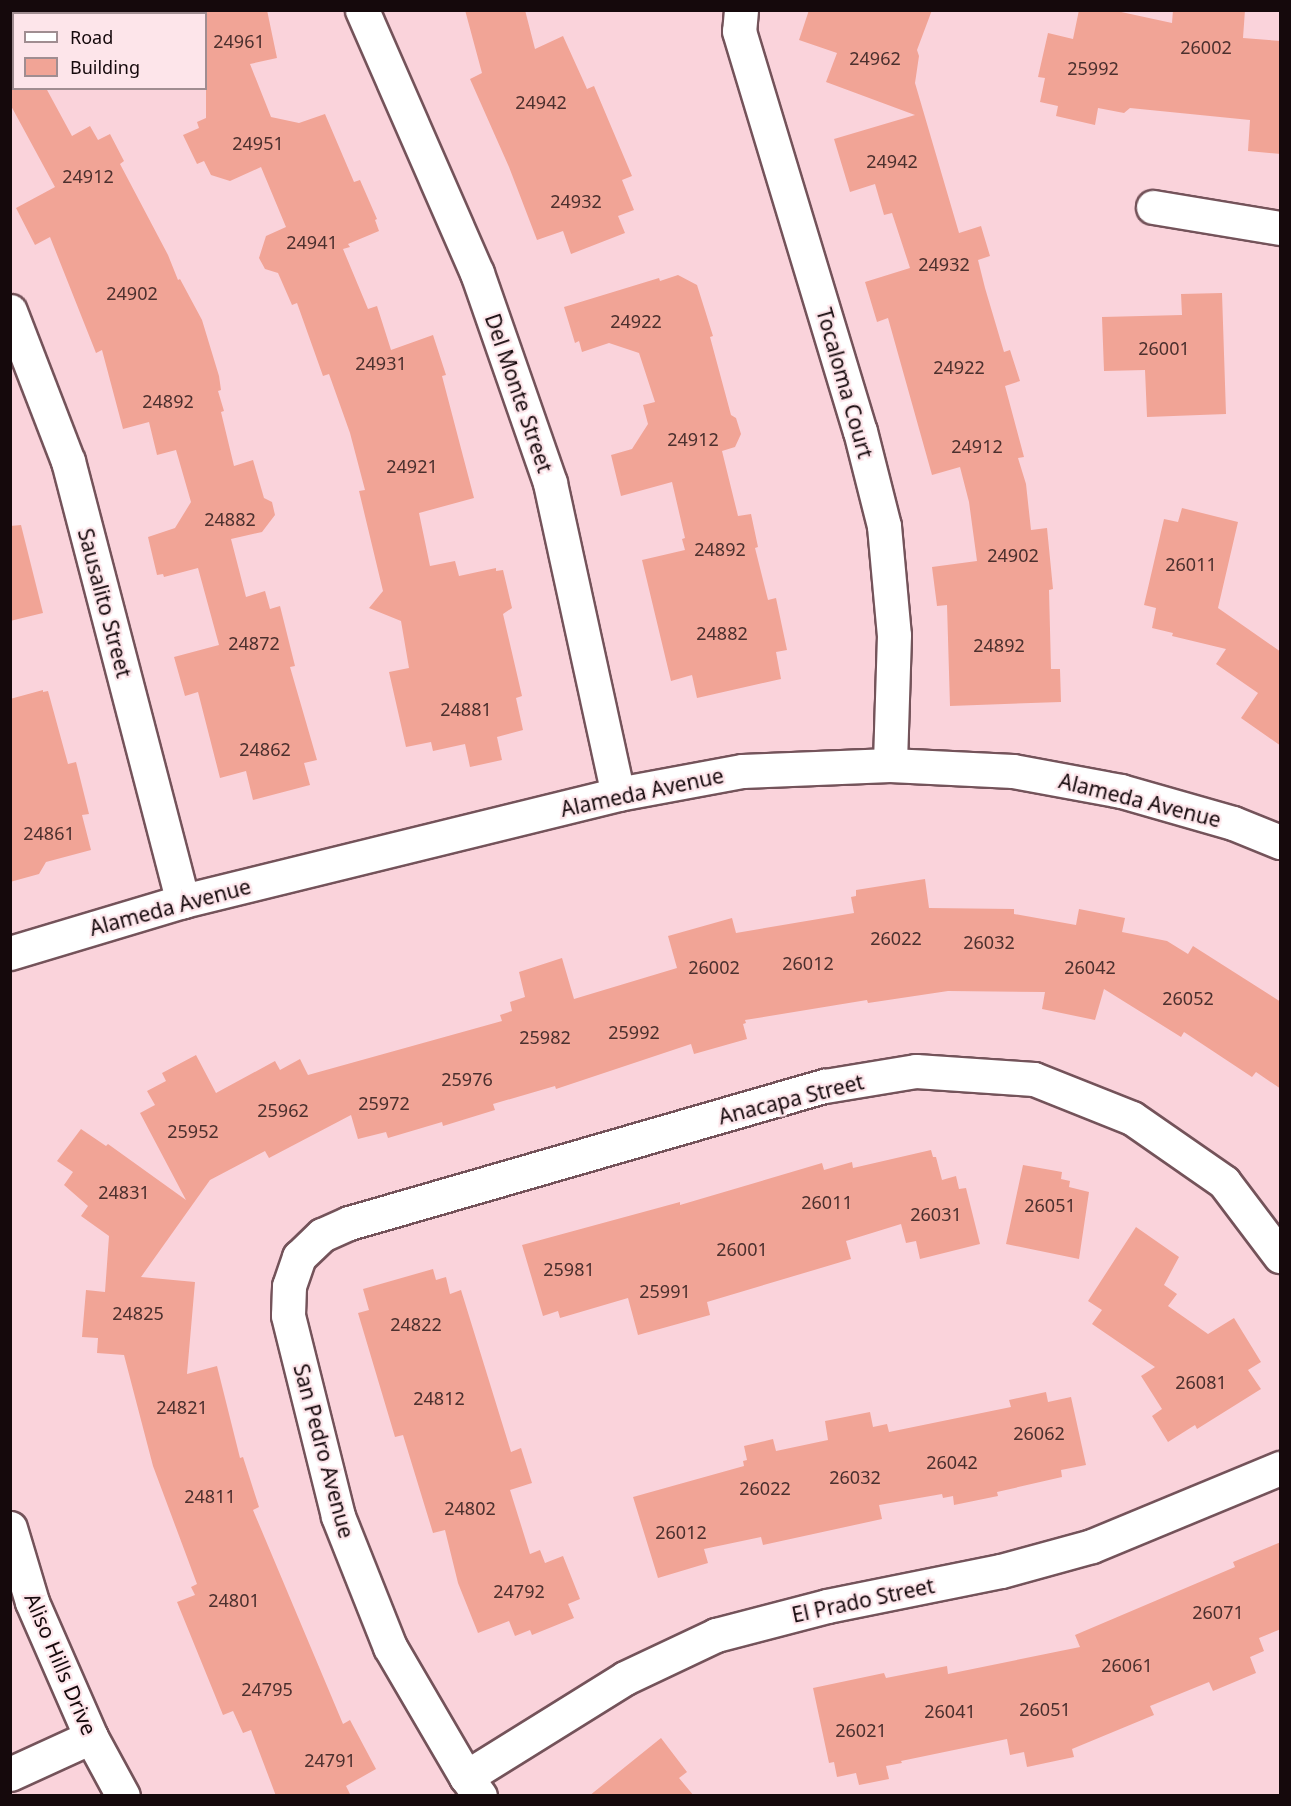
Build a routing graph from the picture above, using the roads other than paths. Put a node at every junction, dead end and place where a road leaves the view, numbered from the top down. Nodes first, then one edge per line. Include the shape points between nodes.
1 (362, 10) edge
2 (741, 10) edge
3 (1153, 207) dead end
4 (1281, 228) edge
5 (10, 311) edge
6 (890, 765) junction
7 (618, 794) junction
8 (1281, 842) edge
9 (183, 901) junction
10 (10, 953) edge
11 (1281, 1256) edge
12 (299, 1257) joint
13 (1281, 1468) edge
14 (10, 1528) edge
15 (91, 1737) junction
16 (10, 1774) edge
17 (473, 1786) edge
18 (123, 1796) edge

1 - 7 street, Del Monte Street via 477,273 550,483
2 - 6 street, Tocaloma Court via 739,31 860,431 884,526 894,635
3 - 4 street
5 - 9 street, Sausalito Street via 68,461
6 - 7 street, Alameda Avenue via 742,771
6 - 8 street, Alameda Avenue via 1013,771 1121,791 1233,823
7 - 9 street, Alameda Avenue
9 - 10 street, Alameda Avenue
11 - 12 street, Anacapa Street via 1224,1182 1132,1118 1034,1080 916,1071 825,1086 349,1223 322,1235
12 - 17 street, San Pedro Avenue via 289,1286 288,1315 338,1516 390,1647
13 - 17 street, El Prado Street via 1092,1546 1001,1571 827,1606 716,1635 625,1678
14 - 15 street, Aliso Hills Drive via 32,1602
15 - 16 street
15 - 18 street, Aliso Hills Drive

